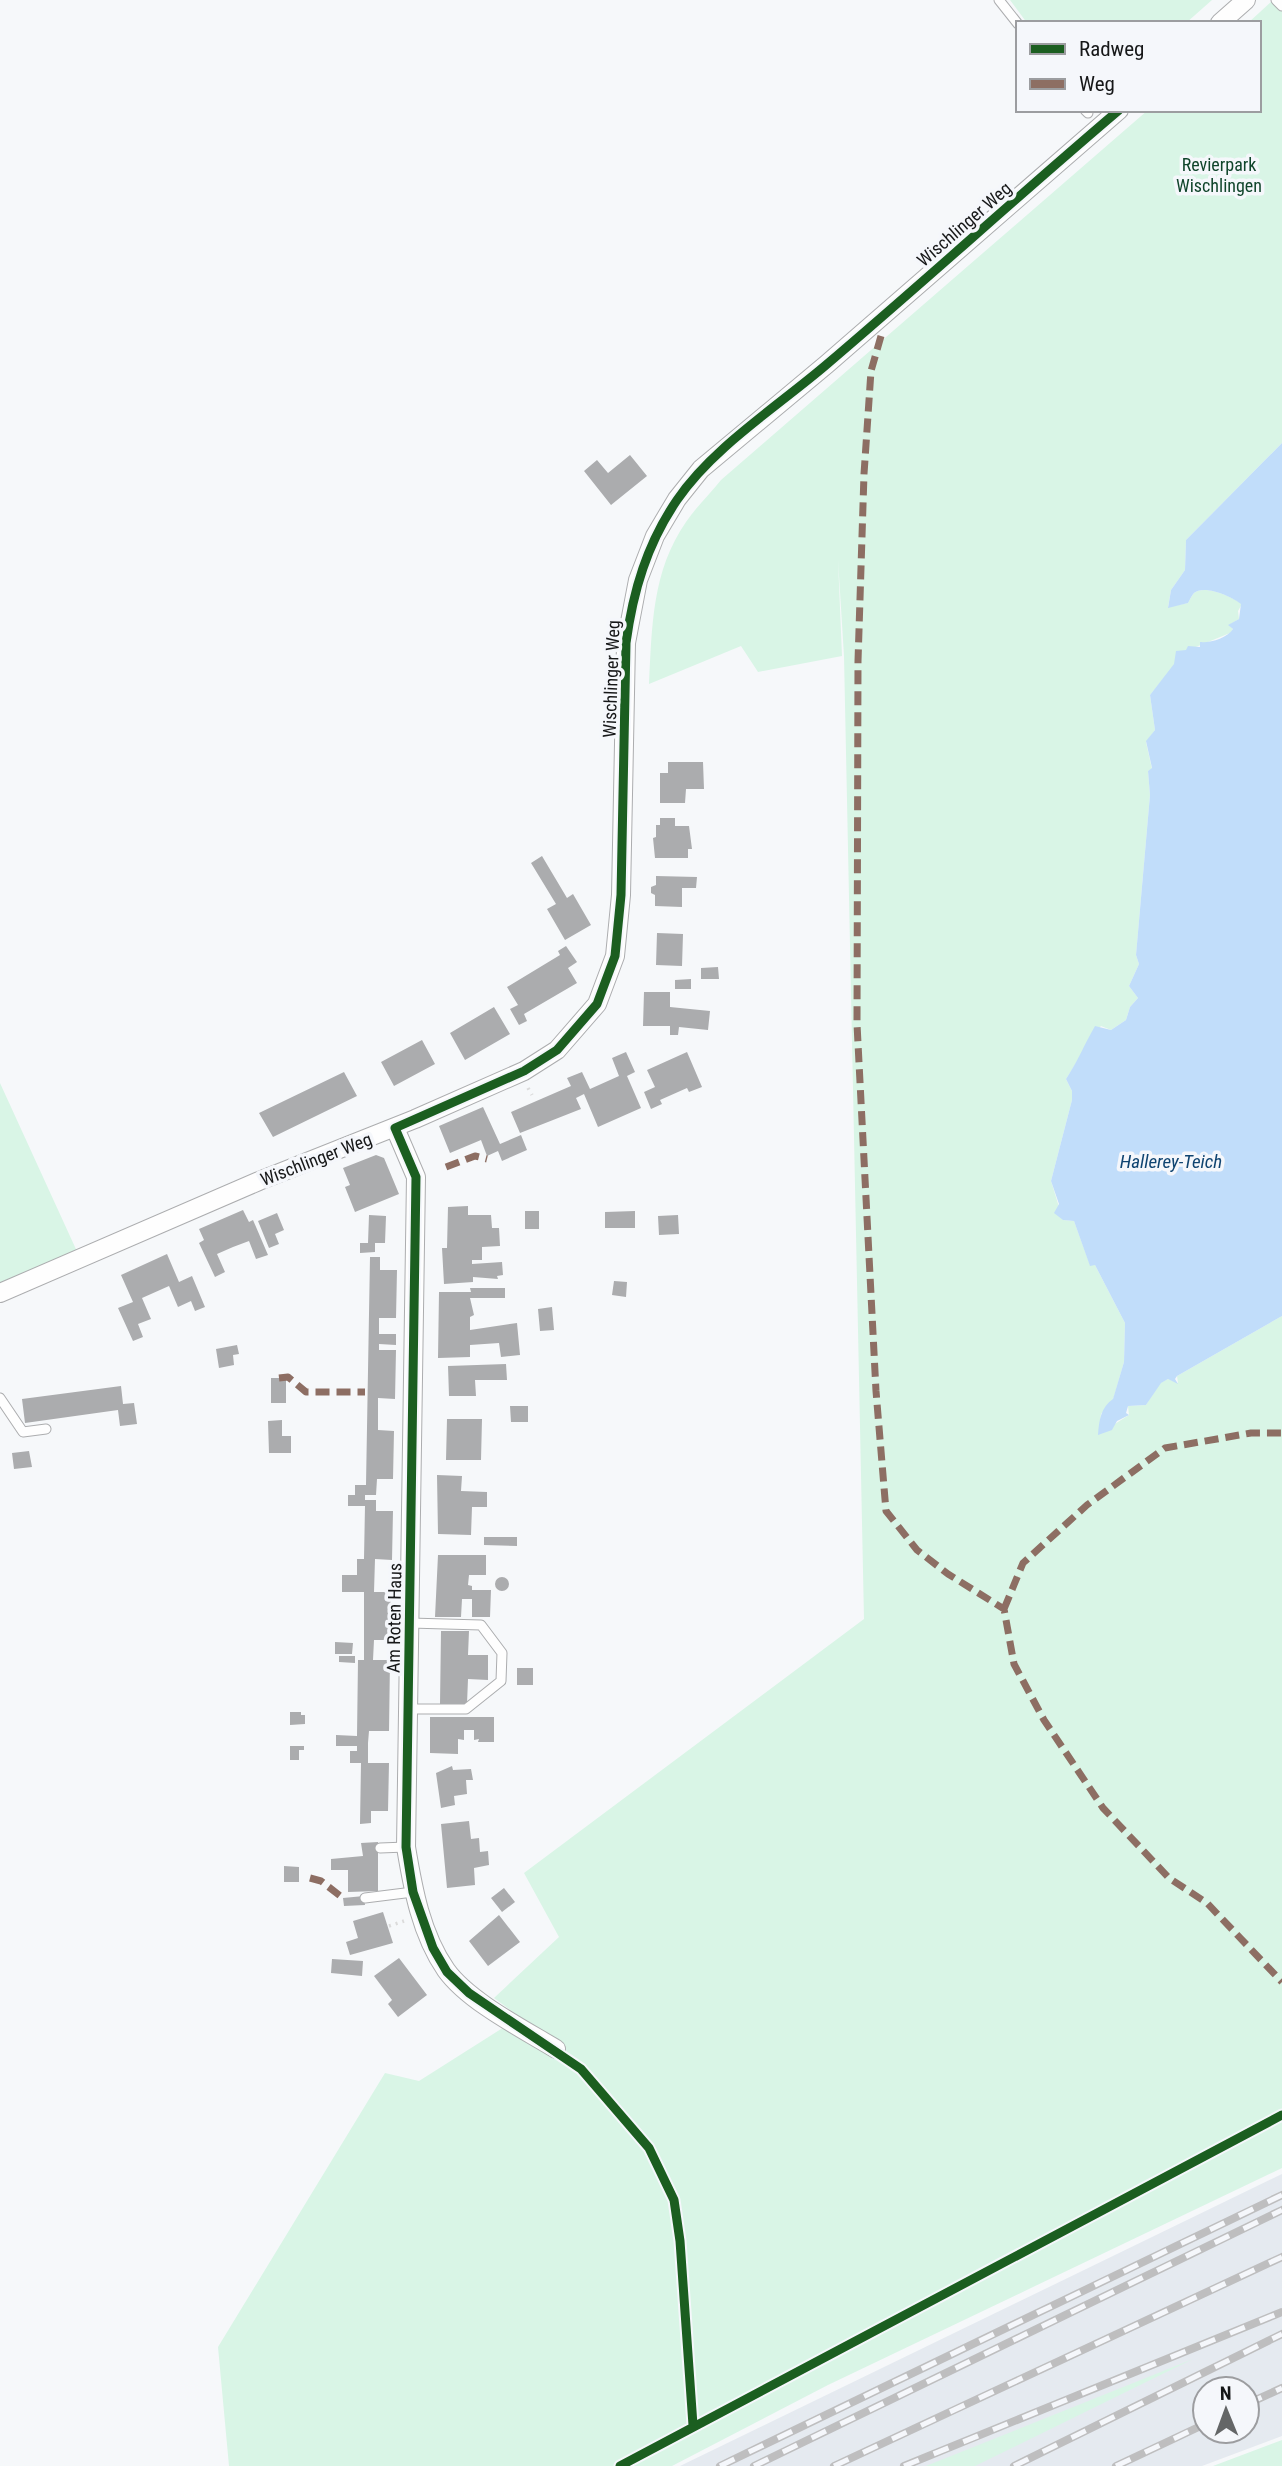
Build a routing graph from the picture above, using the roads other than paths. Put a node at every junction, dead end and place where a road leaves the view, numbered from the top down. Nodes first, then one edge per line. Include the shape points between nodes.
1 (999, 0) edge
2 (1246, 0) edge
3 (1276, 0) edge
4 (1282, 6) edge
5 (1016, 21) edge
6 (1222, 21) edge
7 (1117, 112) edge
8 (395, 1128) junction
9 (0, 1293) edge
10 (0, 1398) edge
11 (47, 1429) dead end
12 (410, 1622) junction
13 (408, 1709) junction
14 (406, 1847) junction
15 (380, 1848) dead end
16 (413, 1892) junction
17 (365, 1898) dead end
18 (556, 2049) dead end

1 - 5 lane
2 - 6 street
3 - 4 lane
7 - 8 street, Wischlinger Weg via 701,469 677,499 643,561 631,606 626,643 621,895 615,956 597,1004 557,1050 524,1071
8 - 9 street, Wischlinger Weg via 259,1181
8 - 12 street, Am Roten Haus via 416,1177
10 - 11 lane via 23,1432
12 - 13 street, Am Roten Haus
12 - 13 lane via 481,1625 502,1653 501,1681 466,1709
13 - 14 street, Am Roten Haus
14 - 15 lane
14 - 16 street, Am Roten Haus
16 - 17 lane
16 - 18 street, Am Roten Haus via 447,1972 469,1993

